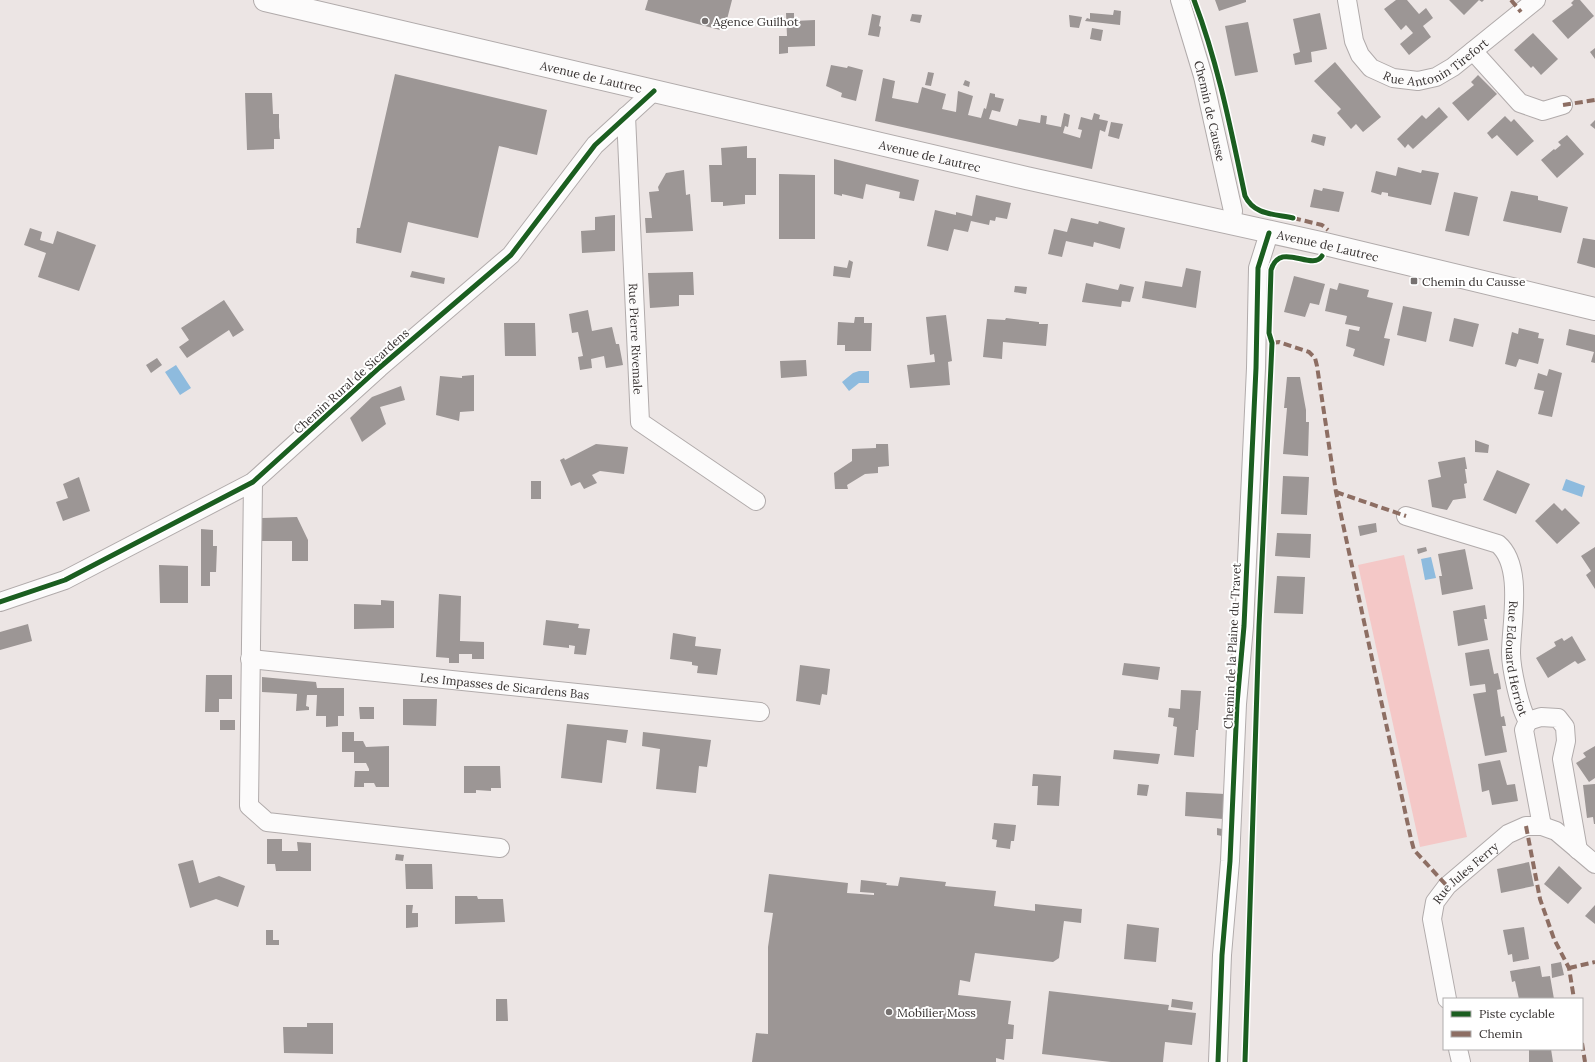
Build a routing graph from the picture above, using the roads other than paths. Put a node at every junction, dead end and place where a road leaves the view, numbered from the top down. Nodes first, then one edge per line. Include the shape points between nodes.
1 (265, 0) edge
2 (1180, 0) edge
3 (1347, 0) edge
4 (1536, 0) edge
5 (1473, 51) junction
6 (654, 91) junction
7 (1563, 106) dead end
8 (626, 116) junction
9 (1230, 224) junction
10 (1269, 233) junction
11 (1595, 309) edge
12 (254, 482) junction
13 (756, 501) dead end
14 (1406, 516) dead end
15 (0, 602) edge
16 (250, 659) junction
17 (760, 712) dead end
18 (1528, 721) junction
19 (1542, 826) junction
20 (500, 848) dead end
21 (1578, 850) junction
22 (1595, 864) edge
23 (1448, 998) edge
24 (1458, 1050) edge
25 (1218, 1062) edge
26 (1461, 1062) edge

1 - 6 main road, Avenue de Lautrec
2 - 9 street, Chemin de Causse via 1204,76 1233,211
3 - 5 street, Rue Antonin Tirefort via 1354,41 1360,55 1371,68 1393,78 1418,81 1436,77
4 - 5 street, Rue Antonin Tirefort
5 - 7 street via 1520,103 1543,111
6 - 8 street, Chemin Rural de Sicardens
6 - 9 main road, Avenue de Lautrec
8 - 12 street, Chemin Rural de Sicardens via 595,145 512,255 379,368
8 - 13 street, Rue Pierre Rivemale via 640,422
9 - 10 main road, Avenue de Lautrec
10 - 11 main road, Avenue de Lautrec
10 - 25 street, Chemin de la Plaine du Travet via 1258,268 1245,605 1222,955
12 - 15 street, Chemin Rural de Sicardens via 65,580
12 - 16 street
14 - 18 street, Rue Edouard Herriot via 1498,544 1504,551 1516,593 1511,655 1522,713
16 - 17 street, Les Impasses de Sicardens Bas
16 - 20 street via 249,806 267,822
18 - 19 street, Rue Edouard Herriot via 1524,730
18 - 21 street via 1541,717 1558,718 1565,727 1566,741 1562,759
19 - 21 street via 1556,831
19 - 23 street, Rue Jules Ferry via 1526,826 1508,834 1447,886 1435,902 1432,919
21 - 22 street
24 - 26 street

